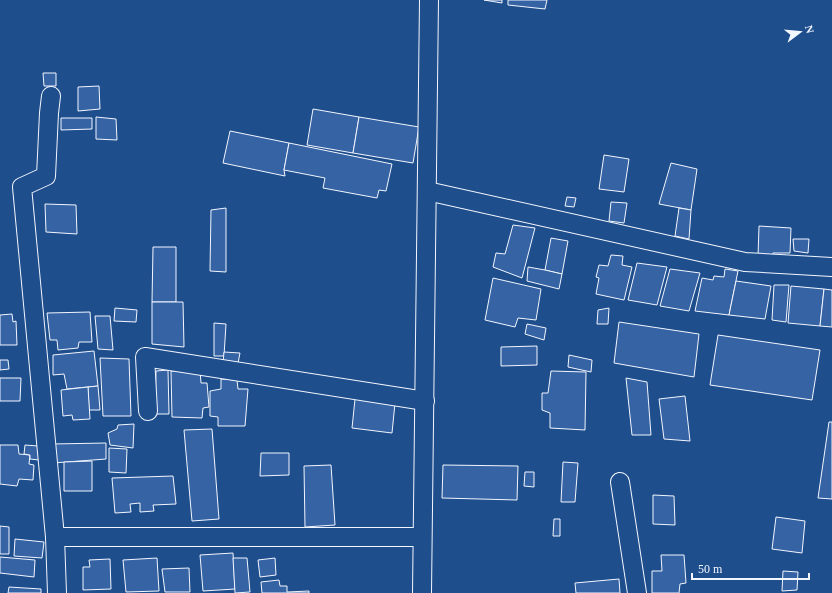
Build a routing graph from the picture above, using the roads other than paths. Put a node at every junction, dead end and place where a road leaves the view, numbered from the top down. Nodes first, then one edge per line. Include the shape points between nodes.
1 (429, 0) edge
2 (51, 96) dead end
3 (427, 191) junction
4 (832, 267) edge
5 (424, 401) junction
6 (148, 411) dead end
7 (620, 482) dead end
8 (55, 537) junction
9 (422, 537) junction
10 (57, 593) edge
11 (422, 593) edge
12 (637, 593) edge

1 - 3 street
2 - 8 street via 46,176 22,187
3 - 4 street via 745,262
3 - 5 street
5 - 6 street via 145,357
5 - 9 street
7 - 12 street
8 - 9 street
8 - 10 street
9 - 11 street

